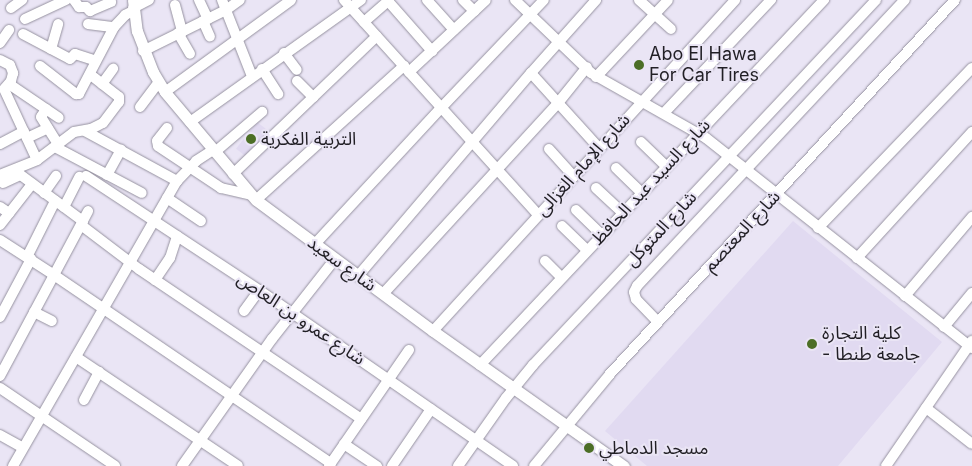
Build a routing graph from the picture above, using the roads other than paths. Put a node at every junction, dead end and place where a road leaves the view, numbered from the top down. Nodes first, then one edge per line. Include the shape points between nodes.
1 (22, 0) edge
2 (66, 0) edge
3 (74, 0) edge
4 (149, 0) edge
5 (199, 0) edge
6 (240, 0) edge
7 (291, 0) edge
8 (361, 0) edge
9 (388, 0) edge
10 (427, 0) edge
11 (463, 0) edge
12 (486, 0) edge
13 (515, 0) edge
14 (544, 0) edge
15 (596, 0) edge
16 (638, 0) edge
17 (668, 0) edge
18 (734, 0) edge
19 (771, 0) edge
20 (824, 0) edge
21 (876, 0) edge
22 (905, 0) edge
23 (955, 0) edge
24 (111, 1) edge
25 (347, 4) edge
26 (175, 5) dead end
27 (224, 5) edge
28 (133, 6) edge
29 (11, 8) dead end
30 (474, 11) junction
31 (654, 14) junction
32 (530, 15) junction
33 (25, 20) dead end
34 (206, 20) junction
35 (364, 22) junction
36 (58, 24) dead end
37 (88, 24) dead end
38 (116, 24) junction
39 (671, 29) dead end
40 (9, 30) dead end
41 (454, 30) junction
42 (180, 32) junction
43 (23, 34) dead end
44 (377, 36) junction
45 (210, 37) dead end
46 (238, 40) junction
47 (0, 43) edge
48 (558, 43) junction
49 (51, 49) junction
50 (143, 51) junction
51 (432, 51) junction
52 (284, 53) junction
53 (190, 54) dead end
54 (0, 60) edge
55 (96, 61) junction
56 (40, 66) dead end
57 (587, 67) junction
58 (972, 68) edge
59 (113, 69) dead end
60 (262, 69) junction
61 (406, 69) junction
62 (297, 70) dead end
63 (531, 73) junction
64 (90, 74) junction
65 (252, 76) junction
66 (596, 77) junction
67 (297, 81) dead end
68 (159, 82) junction
69 (102, 84) junction
70 (4, 88) edge
71 (166, 92) junction
72 (278, 94) dead end
73 (313, 97) junction
74 (642, 100) junction
75 (558, 103) junction
76 (140, 107) dead end
77 (441, 108) junction
78 (46, 109) junction
79 (262, 112) dead end
80 (664, 113) junction
81 (60, 118) dead end
82 (190, 122) junction
83 (48, 128) junction
84 (167, 128) dead end
85 (85, 131) junction
86 (697, 132) junction
87 (972, 132) edge
88 (25, 135) junction
89 (472, 142) junction
90 (641, 142) dead end
91 (0, 144) edge
92 (56, 146) junction
93 (599, 148) junction
94 (549, 149) dead end
95 (121, 150) junction
96 (214, 151) junction
97 (729, 156) junction
98 (37, 160) junction
99 (666, 166) junction
100 (188, 168) junction
101 (616, 168) dead end
102 (497, 169) junction
103 (746, 170) junction
104 (17, 173) junction
105 (233, 174) junction
106 (107, 175) junction
107 (56, 176) dead end
108 (573, 176) junction
109 (1, 179) edge
110 (177, 181) junction
111 (32, 184) junction
112 (596, 188) dead end
113 (641, 192) junction
114 (44, 193) junction
115 (142, 193) dead end
116 (776, 195) junction
117 (167, 198) junction
118 (253, 198) junction
119 (60, 204) junction
120 (0, 206) edge
121 (576, 210) dead end
122 (88, 211) dead end
123 (622, 212) junction
124 (9, 213) junction
125 (538, 215) junction
126 (972, 217) edge
127 (154, 221) junction
128 (201, 221) dead end
129 (82, 223) junction
130 (0, 225) edge
131 (562, 226) dead end
132 (818, 228) junction
133 (601, 234) junction
134 (177, 236) junction
135 (0, 240) edge
136 (315, 244) junction
137 (587, 250) junction
138 (29, 258) junction
139 (857, 258) junction
140 (335, 259) junction
141 (545, 261) dead end
142 (131, 263) junction
143 (54, 275) junction
144 (358, 276) junction
145 (562, 277) junction
146 (155, 280) junction
147 (259, 290) junction
148 (972, 293) edge
149 (383, 294) junction
150 (905, 296) junction
151 (104, 309) junction
152 (244, 311) dead end
153 (34, 312) junction
154 (292, 313) junction
155 (0, 317) edge
156 (52, 321) dead end
157 (658, 322) junction
158 (944, 327) junction
159 (433, 331) junction
160 (971, 345) edge
161 (409, 350) dead end
162 (262, 353) junction
163 (76, 357) junction
164 (480, 365) junction
165 (99, 372) junction
166 (0, 376) edge
167 (388, 379) junction
168 (0, 388) edge
169 (514, 389) junction
170 (231, 396) junction
171 (84, 400) dead end
172 (926, 408) junction
173 (430, 409) junction
174 (41, 416) junction
175 (361, 419) junction
176 (566, 425) junction
177 (0, 435) edge
178 (200, 440) junction
179 (476, 440) junction
180 (344, 444) junction
181 (972, 444) edge
182 (23, 448) junction
183 (611, 462) edge
184 (330, 464) edge
185 (890, 465) edge
186 (14, 466) edge
187 (115, 466) edge
188 (182, 466) edge
189 (238, 466) edge
190 (377, 466) edge
191 (392, 466) edge
192 (458, 466) edge
193 (513, 466) edge
194 (534, 466) edge
195 (624, 466) edge

1 - 29 street
2 - 33 street
3 - 24 street via 79,7 90,11
4 - 28 street
5 - 34 street
6 - 27 street
7 - 46 street
8 - 25 street
9 - 35 street
9 - 51 street
10 - 41 street
11 - 30 street
12 - 30 street
13 - 32 street
14 - 32 street
15 - 48 street
16 - 31 street
17 - 31 street
18 - 74 street, شارع الإمام الغزالى
19 - 80 street
20 - 86 street, شارع السيد عبد الحافظ
21 - 97 street, شارع المتوكل
22 - 103 street
23 - 116 street, شارع المعتصم
24 - 38 street
25 - 35 street
25 - 52 street
26 - 42 street
27 - 34 street
27 - 46 street
28 - 38 street
28 - 50 street, شارع سعيد
30 - 41 street
31 - 39 street
31 - 66 street
32 - 48 street
32 - 77 street
34 - 42 street
34 - 45 street
35 - 44 street
36 - 49 street
37 - 38 street
38 - 55 street
40 - 47 street
41 - 51 street
42 - 50 street
42 - 53 street
43 - 49 street
44 - 61 street
44 - 73 street
46 - 65 street
46 - 71 street
48 - 57 street
48 - 63 street
49 - 55 street via 71,59 75,54
50 - 68 street, شارع سعيد
51 - 61 street
52 - 60 street
52 - 62 street
54 - 70 street via 12,69
55 - 64 street
56 - 64 street via 76,94 80,94
57 - 66 street
57 - 75 street
58 - 132 street
59 - 69 street
60 - 65 street
60 - 72 street
61 - 77 street
61 - 118 street
63 - 75 street
63 - 89 street
64 - 69 street
65 - 82 street
66 - 74 street
67 - 73 street
68 - 71 street, شارع سعيد
68 - 76 street
69 - 85 street via 118,96 119,102 103,123
70 - 78 street
70 - 88 street
71 - 82 street, شارع سعيد
73 - 105 street
74 - 80 street
74 - 93 street, شارع الإمام الغزالى
75 - 93 street
75 - 102 street
77 - 89 street
77 - 136 street
78 - 81 street
78 - 83 street via 41,117
79 - 96 street
80 - 86 street
82 - 96 street, شارع سعيد
83 - 88 street
83 - 92 street
84 - 100 street via 157,144
85 - 92 street via 74,132
85 - 95 street
86 - 97 street
86 - 99 street, شارع السيد عبد الحافظ
87 - 139 street
88 - 91 street
88 - 98 street
89 - 102 street
89 - 144 street
90 - 99 street
92 - 98 street
92 - 106 street
93 - 108 street, شارع الإمام الغزالى
94 - 108 street
95 - 106 street
95 - 110 street
96 - 100 street
96 - 105 street, شارع سعيد
97 - 103 street
97 - 169 street, شارع المتوكل
98 - 104 street
99 - 113 street, شارع السيد عبد الحافظ
100 - 110 street
100 - 118 street via 221,188
101 - 113 street
102 - 125 street
102 - 149 street
103 - 116 street
103 - 157 street via 636,288 634,295 637,301
104 - 109 street
104 - 111 street
105 - 118 street, شارع سعيد
106 - 115 street
107 - 114 street
108 - 125 street, شارع الإمام الغزالى
110 - 117 street
111 - 114 street
111 - 124 street
112 - 123 street
113 - 123 street, شارع السيد عبد الحافظ
114 - 119 street
116 - 132 street
116 - 157 street, شارع المعتصم
117 - 127 street
117 - 128 street
118 - 136 street, شارع سعيد
119 - 127 street, شارع عمرو بن العاص via 82,177
119 - 129 street
119 - 138 street
120 - 124 street
121 - 133 street
122 - 129 street
123 - 133 street, شارع السيد عبد الحافظ
124 - 130 street
125 - 159 street, شارع الإمام الغزالى
126 - 150 street
127 - 134 street, شارع عمرو بن العاص
127 - 142 street
129 - 142 street
129 - 143 street
131 - 137 street
132 - 139 street
133 - 137 street, شارع السيد عبد الحافظ
134 - 146 street via 170,258
134 - 147 street, شارع عمرو بن العاص
135 - 138 street
136 - 140 street, شارع سعيد
137 - 145 street, شارع السيد عبد الحافظ
138 - 143 street
138 - 155 street
139 - 150 street
140 - 144 street, شارع سعيد
140 - 154 street
141 - 145 street
142 - 146 street
142 - 151 street
143 - 151 street
143 - 153 street
144 - 149 street, شارع سعيد
145 - 164 street, شارع السيد عبد الحافظ
146 - 162 street
147 - 152 street
147 - 154 street, شارع عمرو بن العاص
148 - 158 street
149 - 159 street, شارع سعيد
150 - 158 street
151 - 163 street
151 - 170 street
153 - 156 street
153 - 166 street
154 - 162 street
154 - 167 street, شارع عمرو بن العاص
157 - 176 street, شارع المعتصم
158 - 160 street
159 - 164 street, شارع سعيد
160 - 172 street
161 - 167 street
162 - 170 street
162 - 175 street
163 - 165 street
163 - 174 street
164 - 169 street, شارع سعيد
165 - 171 street
165 - 178 street
167 - 173 street, شارع عمرو بن العاص
167 - 175 street
168 - 174 street
169 - 176 street, شارع سعيد
169 - 179 street, شارع المتوكل
170 - 178 street
170 - 184 street
172 - 181 street
172 - 185 street
173 - 179 street, شارع عمرو بن العاص
173 - 191 street
174 - 182 street
174 - 187 street
175 - 180 street
176 - 183 street, شارع سعيد
176 - 194 street, شارع المعتصم
177 - 182 street
178 - 188 street
178 - 189 street
179 - 192 street, شارع المتوكل
179 - 193 street, شارع عمرو بن العاص
180 - 184 street
180 - 190 street
182 - 186 street
183 - 195 street, شارع سعيد

